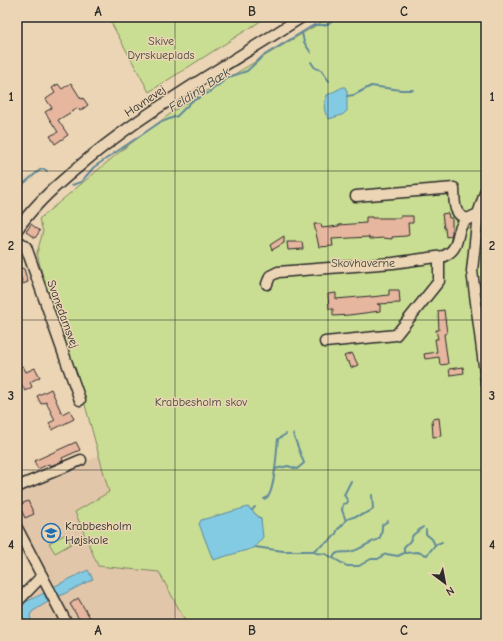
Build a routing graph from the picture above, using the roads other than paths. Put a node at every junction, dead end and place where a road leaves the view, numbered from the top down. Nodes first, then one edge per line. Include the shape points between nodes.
1 (302, 17) edge
2 (486, 190) edge
3 (356, 196) dead end
4 (478, 214) junction
5 (468, 219) junction
6 (18, 226) edge
7 (17, 240) edge
8 (439, 257) junction
9 (267, 284) dead end
10 (325, 342) dead end
11 (486, 382) edge
12 (80, 400) dead end
13 (81, 460) dead end
14 (17, 487) edge
15 (17, 528) edge
16 (42, 576) junction
17 (17, 602) edge
18 (67, 624) edge

1 - 6 street, Havnevej via 119,134 51,190
2 - 4 street
3 - 5 street via 454,188 455,209 462,218
4 - 5 street
4 - 11 street via 472,271
5 - 8 street via 461,227 453,250
7 - 12 street, Svanedamsvej via 26,247
8 - 9 street via 278,272 270,276
8 - 10 street via 439,281 396,335
13 - 14 street
15 - 16 street
16 - 17 street
16 - 18 street

